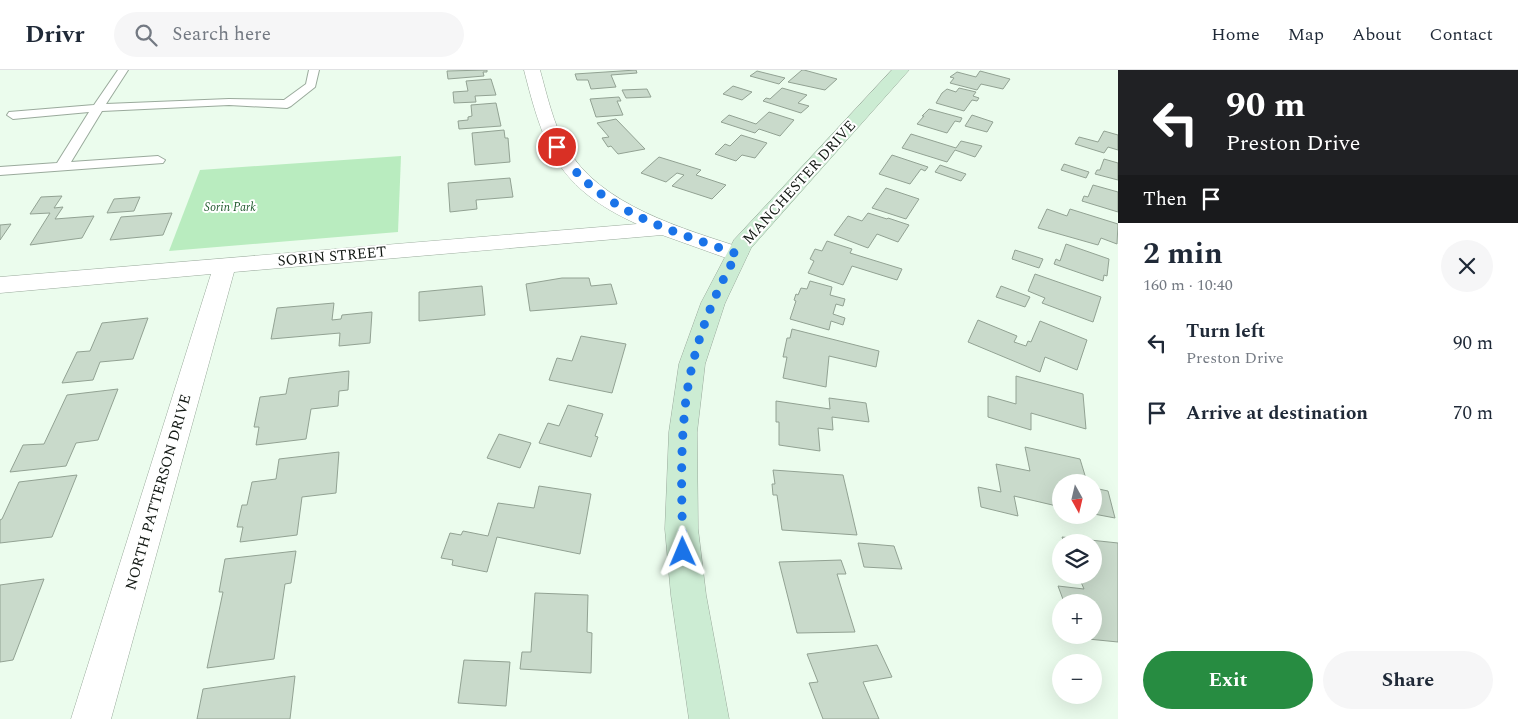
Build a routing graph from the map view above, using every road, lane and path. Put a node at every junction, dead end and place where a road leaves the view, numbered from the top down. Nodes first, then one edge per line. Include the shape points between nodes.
1 (123, 70) edge
2 (314, 70) edge
3 (532, 70) edge
4 (901, 70) edge
5 (98, 108) junction
6 (12, 115) dead end
7 (158, 160) dead end
8 (61, 167) junction
9 (0, 171) edge
10 (664, 228) junction
11 (737, 254) junction
12 (225, 265) junction
13 (0, 284) edge
14 (91, 719) edge
15 (709, 719) edge

1 - 5 lane
2 - 5 lane via 310,85 287,104 229,102
3 - 10 street via 550,129 570,168 602,196
4 - 11 street, MANCHESTER DRIVE via 772,210
5 - 6 lane
5 - 8 lane
7 - 8 lane
8 - 9 lane
10 - 11 street
10 - 12 street, SORIN STREET
11 - 15 street, MANCHESTER DRIVE via 708,313 692,366 684,418 681,481 683,552 695,646
12 - 13 street, SORIN STREET
12 - 14 street, NORTH PATTERSON DRIVE

